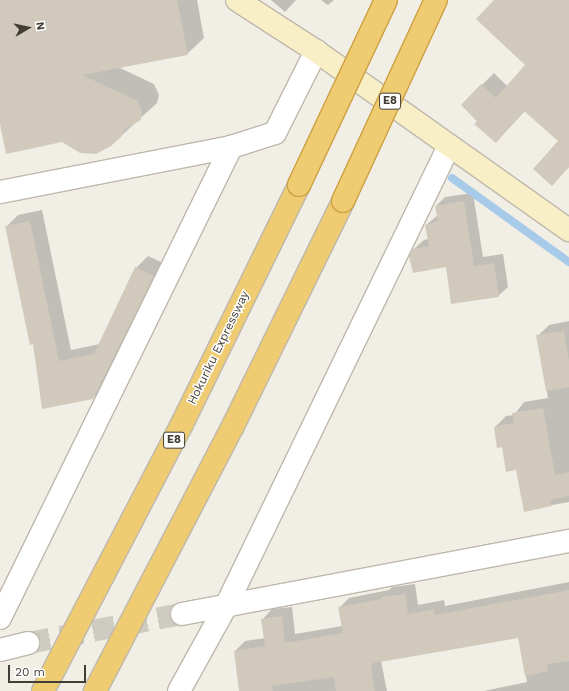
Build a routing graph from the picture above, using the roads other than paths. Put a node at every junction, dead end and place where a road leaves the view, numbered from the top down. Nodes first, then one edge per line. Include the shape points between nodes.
1 (237, 0) edge
2 (386, 0) edge
3 (436, 0) edge
4 (316, 51) junction
5 (449, 146) junction
6 (232, 147) junction
7 (0, 192) edge
8 (569, 230) edge
9 (569, 541) edge
10 (227, 604) junction
11 (182, 614) tunnel mouth
12 (0, 618) edge
13 (28, 644) tunnel mouth
14 (0, 650) edge
15 (44, 691) edge
16 (95, 691) edge
17 (180, 691) edge

1 - 4 street
2 - 15 highway, Hokuriku Expressway / E8, bridge via 182,424
3 - 16 highway, E8, bridge via 343,201 233,426
4 - 5 street
4 - 6 street via 275,133
5 - 8 street
5 - 10 street
6 - 7 street
6 - 12 street
9 - 10 street
10 - 11 street
10 - 17 street
13 - 14 street

